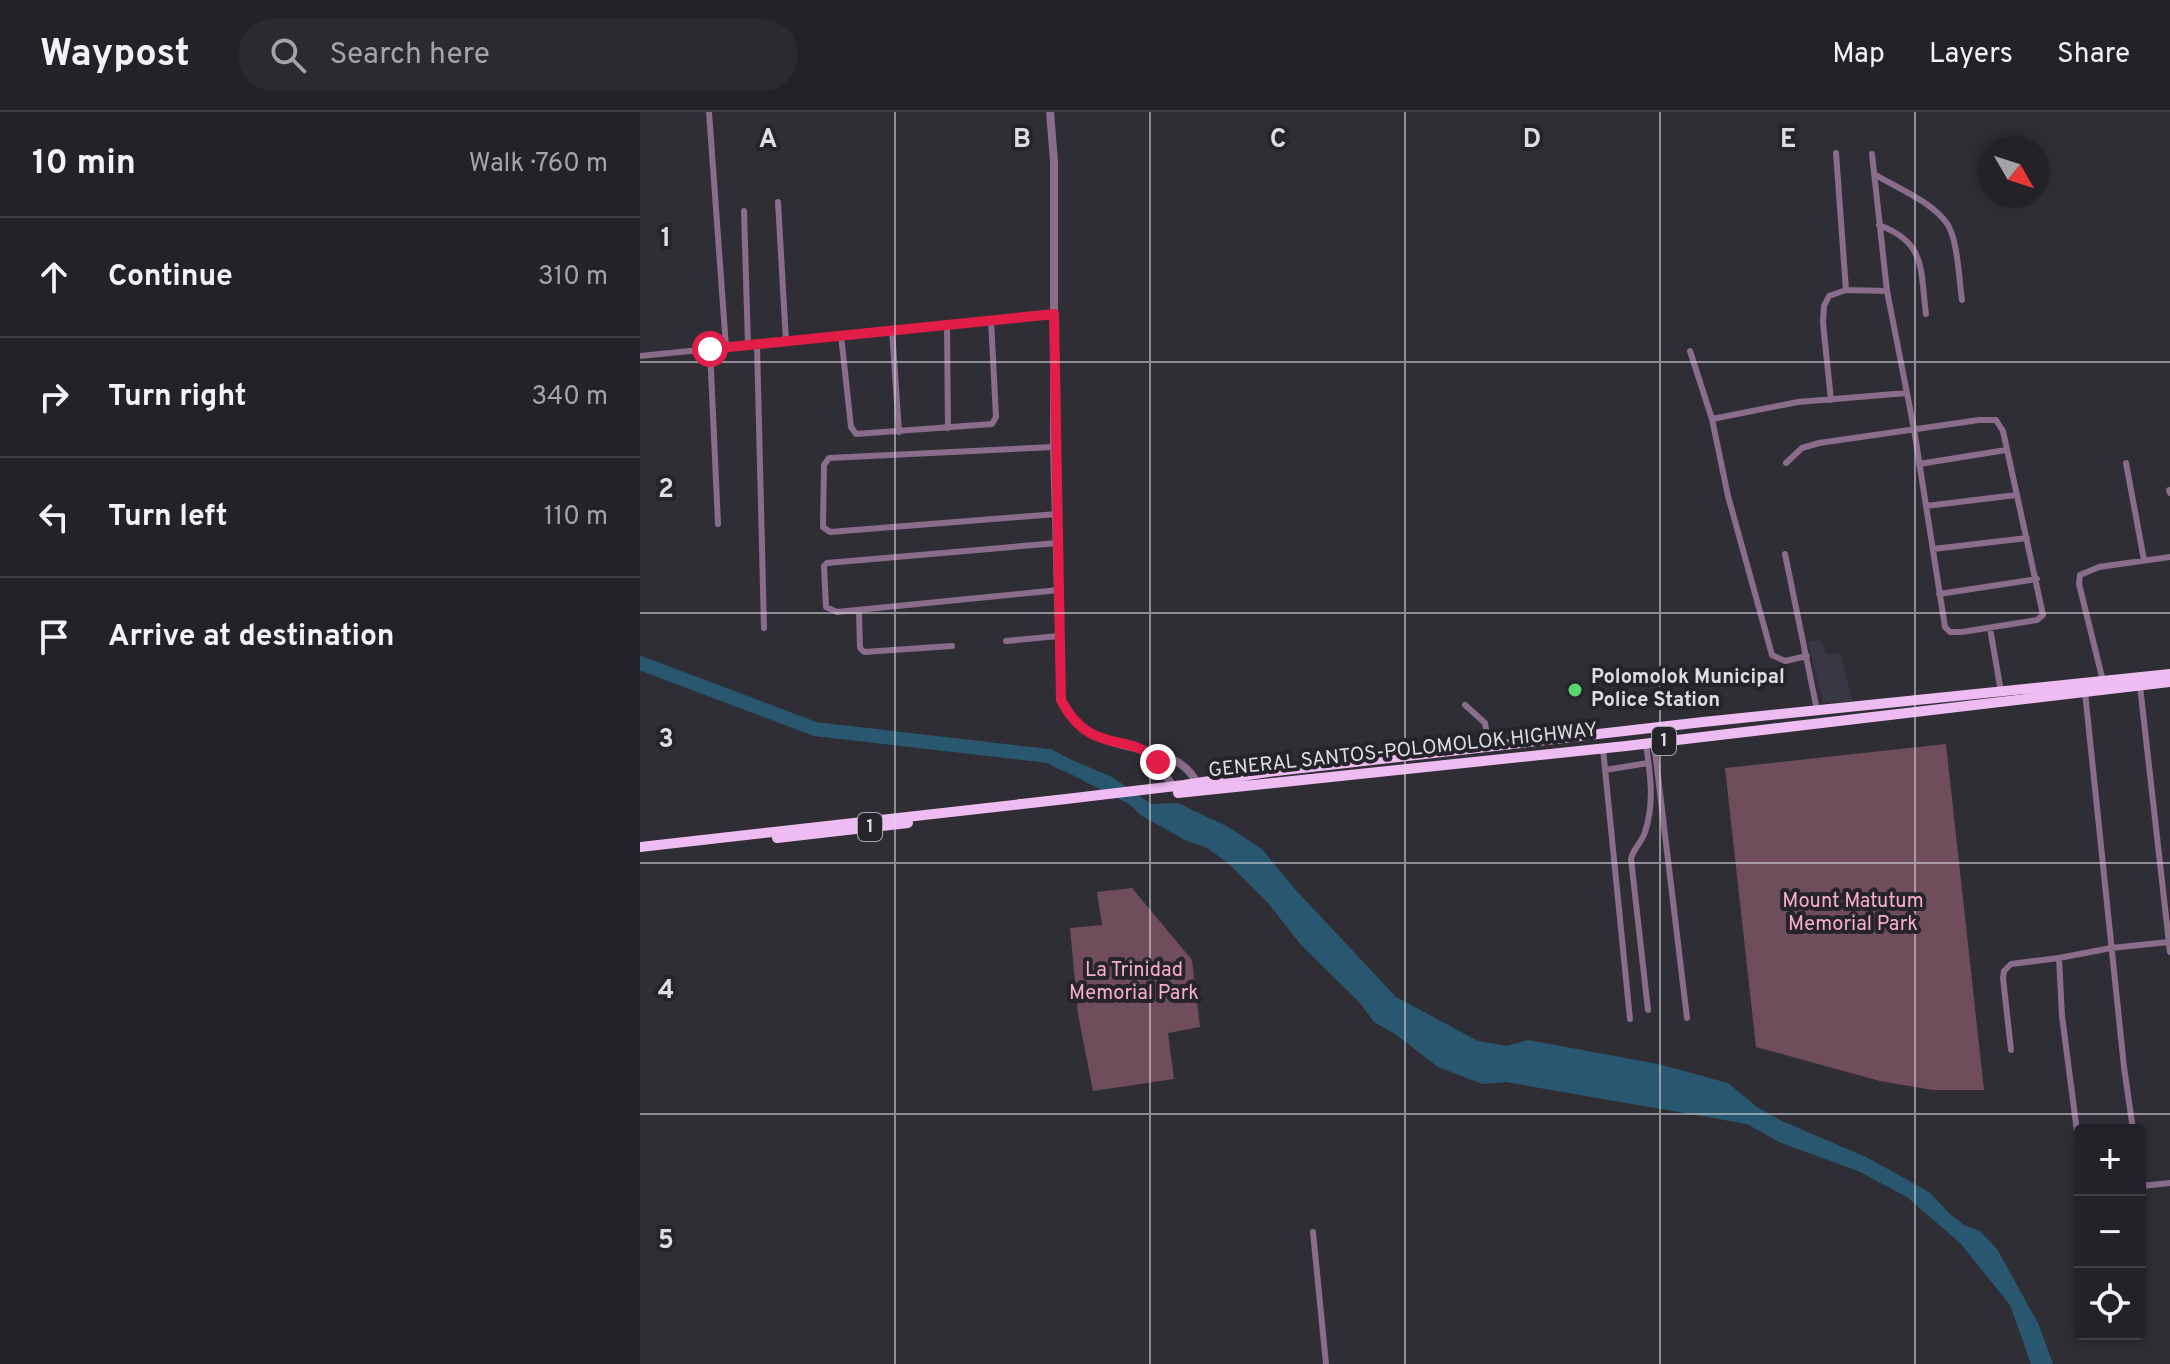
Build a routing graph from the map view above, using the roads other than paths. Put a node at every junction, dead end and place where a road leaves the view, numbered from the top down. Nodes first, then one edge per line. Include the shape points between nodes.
1 (709, 112) edge
2 (1050, 112) edge
3 (1836, 153) dead end
4 (1872, 154) dead end
5 (1874, 174) junction
6 (778, 202) dead end
7 (744, 211) dead end
8 (1879, 225) junction
9 (1846, 290) junction
10 (1887, 291) junction
11 (1962, 300) dead end
12 (1054, 314) junction
13 (1926, 314) dead end
14 (991, 320) junction
15 (947, 325) junction
16 (892, 330) junction
17 (841, 335) junction
18 (786, 341) junction
19 (757, 344) junction
20 (748, 345) junction
21 (726, 347) junction
22 (710, 349) junction
23 (1690, 351) dead end
24 (640, 356) edge
25 (1907, 393) junction
26 (1831, 400) junction
27 (1712, 419) junction
28 (948, 428) junction
29 (1914, 429) junction
30 (899, 432) junction
31 (1054, 447) junction
32 (2006, 450) junction
33 (1786, 463) dead end
34 (2126, 463) dead end
35 (1919, 464) junction
36 (2016, 495) junction
37 (1926, 506) junction
38 (1057, 514) junction
39 (718, 524) dead end
40 (2027, 538) junction
41 (1057, 543) junction
42 (1933, 549) junction
43 (1785, 554) dead end
44 (2170, 557) edge
45 (2144, 560) junction
46 (2037, 579) junction
47 (1059, 590) junction
48 (1939, 594) junction
49 (859, 610) junction
50 (764, 628) dead end
51 (1990, 628) junction
52 (1059, 636) junction
53 (1006, 641) dead end
54 (952, 646) dead end
55 (1807, 656) junction
56 (2170, 674) edge
57 (2103, 681) junction
58 (2170, 682) edge
59 (2140, 686) junction
60 (2001, 692) junction
61 (2085, 692) junction
62 (1465, 705) dead end
63 (1817, 710) junction
64 (1650, 743) junction
65 (1489, 748) junction
66 (1603, 749) junction
67 (1149, 752) junction
68 (1648, 763) junction
69 (1605, 770) junction
70 (1197, 783) junction
71 (1173, 786) junction
72 (1152, 792) junction
73 (1095, 799) junction
74 (640, 847) edge
75 (640, 853) edge
76 (2169, 942) edge
77 (2111, 948) junction
78 (2170, 952) edge
79 (2059, 958) junction
80 (1648, 1010) dead end
81 (1687, 1018) dead end
82 (1630, 1019) dead end
83 (2011, 1050) dead end
84 (2076, 1124) edge
85 (2132, 1124) edge
86 (2170, 1183) edge
87 (2146, 1185) edge
88 (1313, 1232) dead end
89 (1326, 1364) edge

1 - 21 street
2 - 12 street
3 - 9 street
4 - 5 street
5 - 8 street
5 - 11 street via 1947,225
6 - 18 street
7 - 20 street
8 - 10 street
8 - 13 street via 1914,246
9 - 10 street
9 - 26 street via 1829,296 1823,313
10 - 25 street
12 - 14 street
12 - 31 street
14 - 15 street
14 - 28 street via 995,420
15 - 16 street
15 - 28 street
16 - 17 street
16 - 30 street
17 - 18 street
17 - 30 street via 851,430 858,435
18 - 19 street
19 - 20 street
19 - 50 street
20 - 21 street
21 - 22 street
22 - 24 street
22 - 39 street
23 - 27 street
25 - 26 street
25 - 29 street
26 - 27 street
27 - 55 street via 1772,655 1785,661
28 - 30 street
29 - 32 street via 1992,419 2000,423
29 - 33 street via 1810,445
29 - 35 street
31 - 38 street
31 - 38 street via 829,458 824,465 823,527 830,532
32 - 35 street
32 - 36 street
34 - 45 street
35 - 37 street
36 - 37 street
36 - 40 street
37 - 42 street
38 - 41 street
40 - 42 street
40 - 46 street
41 - 47 street
41 - 49 street via 826,563 826,607
42 - 48 street
43 - 55 street
44 - 45 street
45 - 57 street via 2080,575
46 - 48 street
46 - 51 street via 2042,617
47 - 49 street
47 - 52 street
48 - 51 street via 1948,630
49 - 54 street via 864,652
51 - 60 street
52 - 53 street
52 - 67 street via 1059,692 1069,717 1100,740
55 - 63 street
56 - 57 highway, 1
57 - 60 highway, 1
58 - 59 highway, GENERAL SANTOS-POLOMOLOK HIGHWAY / 1
59 - 61 highway, GENERAL SANTOS-POLOMOLOK HIGHWAY / 1
59 - 76 street
60 - 63 highway, 1
61 - 64 highway, GENERAL SANTOS-POLOMOLOK HIGHWAY / 1
61 - 77 street
62 - 65 street via 1485,723
63 - 65 highway, 1
64 - 66 highway, GENERAL SANTOS-POLOMOLOK HIGHWAY / 1
64 - 68 street
64 - 81 street
65 - 70 highway, 1
66 - 69 street
66 - 72 highway, GENERAL SANTOS-POLOMOLOK HIGHWAY / 1
67 - 70 street via 1179,763
67 - 71 street
68 - 69 street
68 - 80 street via 1652,806 1631,859
69 - 82 street
70 - 71 highway, 1
71 - 72 highway, 1
72 - 73 highway, 1
73 - 74 highway, 1
73 - 75 highway, 1
76 - 77 street
76 - 78 street
77 - 79 street
77 - 85 street
79 - 83 street via 2011,964 2004,971
79 - 84 street
86 - 87 street
88 - 89 street

